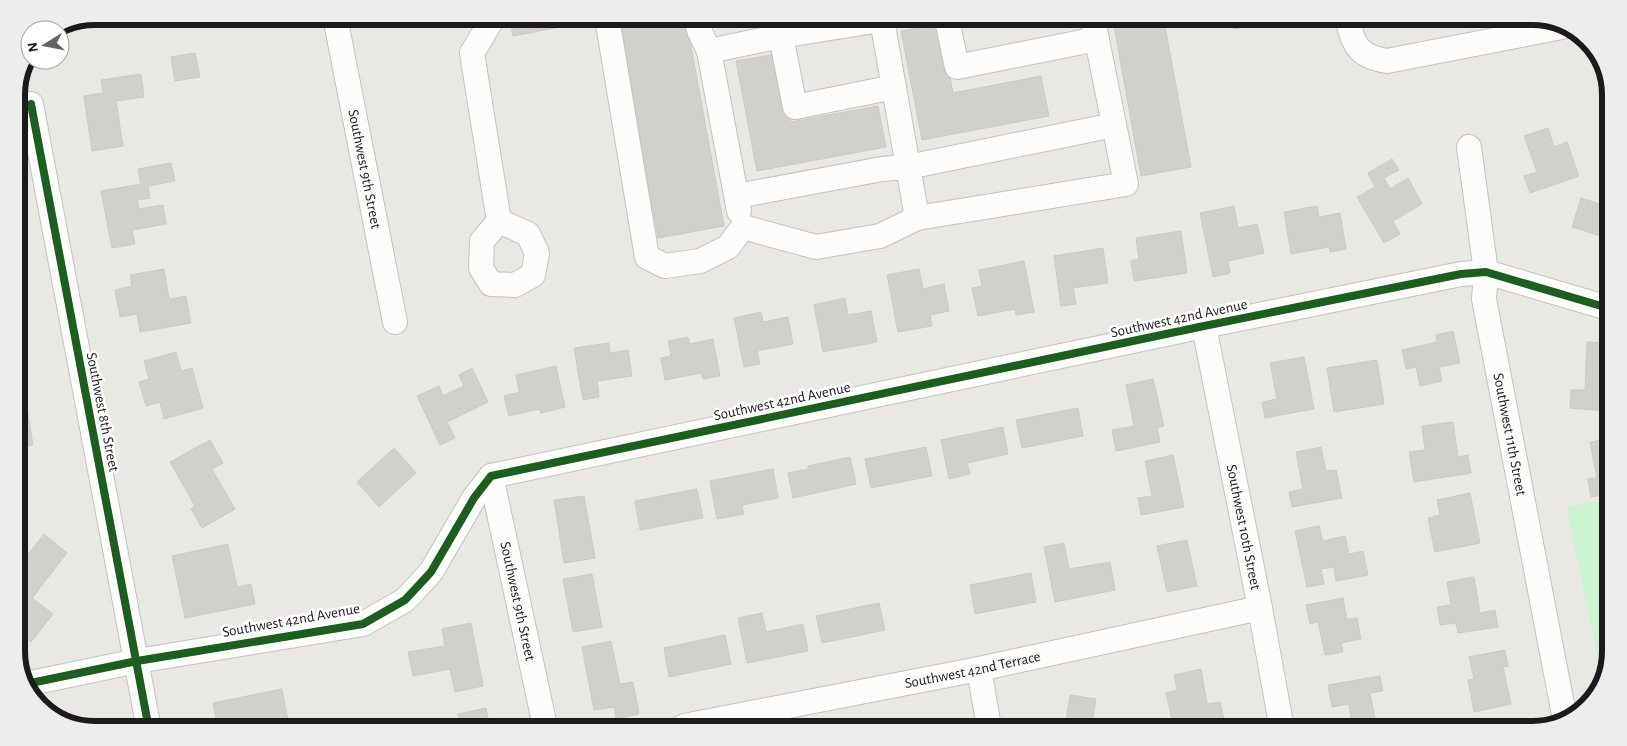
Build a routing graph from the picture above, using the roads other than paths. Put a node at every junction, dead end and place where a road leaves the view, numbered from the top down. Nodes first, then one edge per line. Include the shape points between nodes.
1 (337, 25) edge
2 (489, 25) edge
3 (608, 25) edge
4 (698, 25) edge
5 (850, 25) edge
6 (882, 25) edge
7 (948, 25) edge
8 (1349, 25) edge
9 (1554, 29) edge
10 (1095, 30) edge
11 (781, 36) junction
12 (709, 51) junction
13 (894, 87) junction
14 (31, 104) dead end
15 (1114, 125) junction
16 (1469, 147) dead end
17 (908, 167) junction
18 (737, 196) junction
19 (917, 218) junction
20 (499, 222) dead end
21 (743, 227) junction
22 (1486, 272) junction
23 (1602, 306) edge
24 (395, 322) dead end
25 (1204, 326) junction
26 (491, 476) junction
27 (1260, 608) junction
28 (136, 660) junction
29 (979, 669) junction
30 (32, 683) edge
31 (1564, 714) edge
32 (147, 721) edge
33 (544, 721) edge
34 (710, 721) edge
35 (988, 721) edge
36 (1281, 721) edge

1 - 24 street, Southwest 9th Street
2 - 20 street via 472,53
3 - 21 street via 647,257 665,266 700,261 728,248
4 - 12 street
5 - 11 street
6 - 13 street
7 - 10 street via 957,67
8 - 9 street via 1352,38 1361,51 1387,62
10 - 15 street
11 - 12 street
11 - 13 street via 795,107
12 - 18 street
13 - 17 street
14 - 28 street, Southwest 8th Street
15 - 17 street
15 - 19 street via 1126,184
16 - 22 street, Southwest 11th Street
17 - 18 street
17 - 19 street
18 - 21 street
19 - 21 street via 880,236 816,248
22 - 23 street, Southwest 42nd Avenue
22 - 25 street, Southwest 42nd Avenue via 1461,274
22 - 31 street, Southwest 11th Street via 1484,299
25 - 26 street, Southwest 42nd Avenue
25 - 27 street, Southwest 10th Street
26 - 28 street, Southwest 42nd Avenue via 474,498 431,572 405,600 362,624
26 - 33 street, Southwest 9th Street
27 - 29 street, Southwest 42nd Terrace
27 - 36 street, Southwest 10th Street
28 - 30 street, Southwest 42nd Avenue
28 - 32 street, Southwest 8th Street
29 - 34 street, Southwest 42nd Terrace
29 - 35 street

